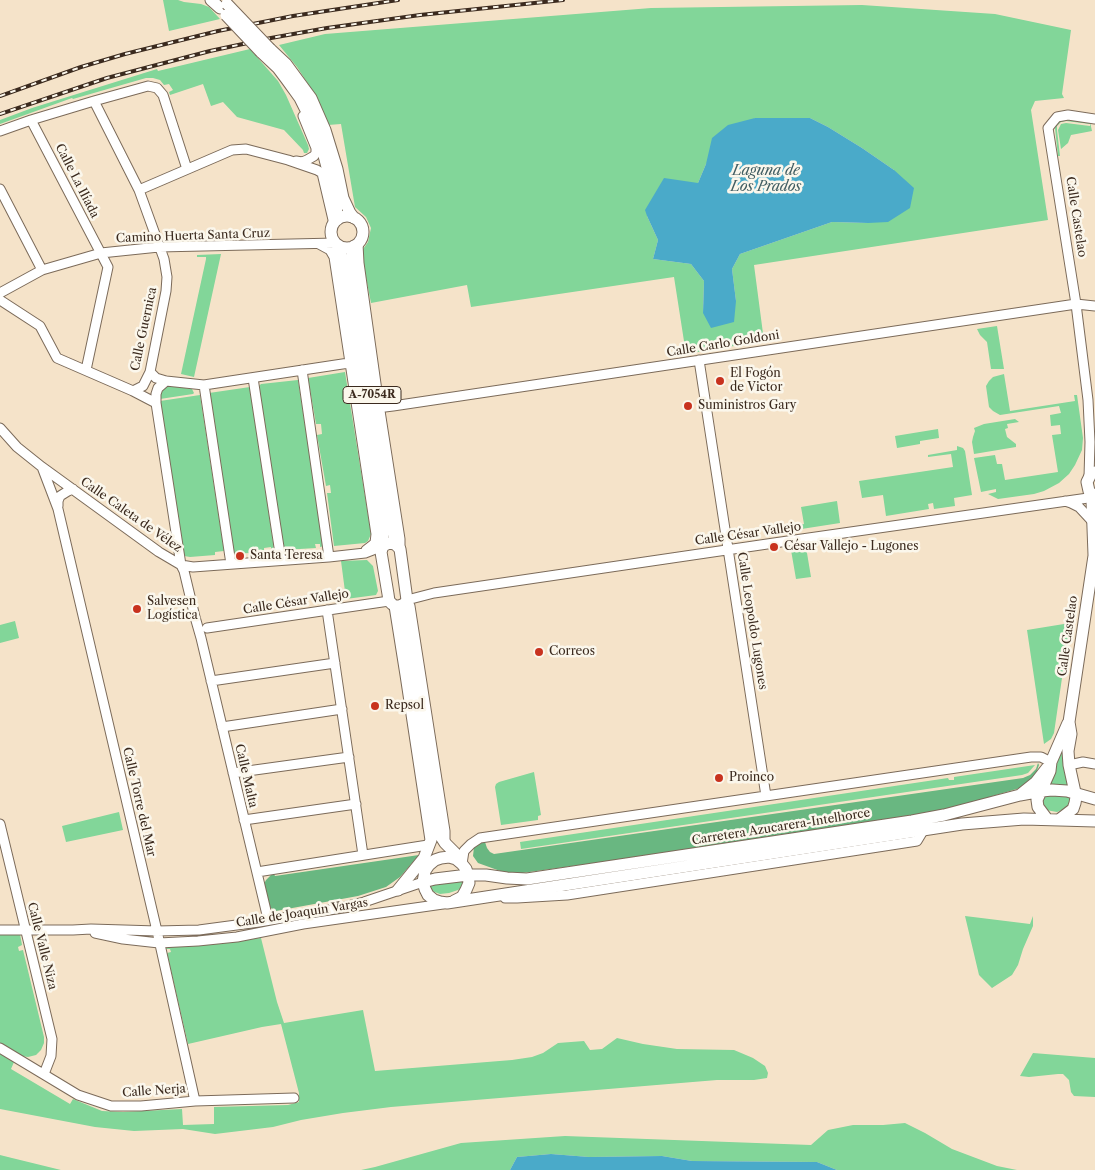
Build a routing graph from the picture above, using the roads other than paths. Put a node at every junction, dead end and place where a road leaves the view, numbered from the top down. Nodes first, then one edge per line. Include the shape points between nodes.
1 (211, 0) edge
2 (224, 3) edge
3 (265, 50) junction
4 (292, 86) junction
5 (94, 101) junction
6 (1095, 119) edge
7 (31, 120) junction
8 (0, 131) edge
9 (288, 160) junction
10 (187, 169) junction
11 (0, 189) edge
12 (139, 190) junction
13 (354, 218) junction
14 (335, 222) junction
15 (318, 244) junction
16 (337, 244) junction
17 (356, 245) junction
18 (159, 247) junction
19 (101, 253) junction
20 (335, 266) junction
21 (42, 270) junction
22 (0, 293) edge
23 (0, 300) edge
24 (1076, 304) junction
25 (1095, 306) edge
26 (699, 360) junction
27 (350, 363) junction
28 (86, 370) junction
29 (302, 370) junction
30 (150, 372) junction
31 (253, 378) junction
32 (166, 381) junction
33 (204, 385) junction
34 (133, 391) junction
35 (378, 398) junction
36 (1088, 400) junction
37 (156, 403) junction
38 (1095, 424) edge
39 (0, 428) edge
40 (42, 467) junction
41 (1092, 474) edge
42 (73, 489) junction
43 (1093, 496) edge
44 (1063, 501) junction
45 (58, 509) junction
46 (372, 513) junction
47 (1092, 521) junction
48 (382, 533) junction
49 (393, 546) junction
50 (728, 549) junction
51 (1094, 552) edge
52 (359, 554) junction
53 (329, 557) junction
54 (280, 560) junction
55 (231, 564) junction
56 (181, 565) junction
57 (384, 567) junction
58 (1091, 599) edge
59 (399, 603) junction
60 (327, 610) junction
61 (194, 617) junction
62 (207, 628) junction
63 (201, 638) junction
64 (335, 663) junction
65 (211, 680) junction
66 (342, 709) junction
67 (1069, 722) junction
68 (222, 727) junction
69 (349, 757) junction
70 (1052, 762) junction
71 (1095, 764) edge
72 (1068, 765) junction
73 (233, 774) junction
74 (1071, 777) junction
75 (1042, 791) junction
76 (1074, 792) junction
77 (1020, 795) junction
78 (766, 796) junction
79 (1093, 798) edge
80 (356, 804) junction
81 (1047, 819) junction
82 (1060, 819) junction
83 (244, 820) junction
84 (1095, 820) edge
85 (0, 824) edge
86 (428, 845) junction
87 (363, 855) junction
88 (424, 858) junction
89 (462, 864) junction
90 (257, 872) junction
91 (468, 875) junction
92 (424, 876) junction
93 (398, 890) junction
94 (447, 903) junction
95 (268, 919) junction
96 (0, 930) edge
97 (25, 930) junction
98 (72, 930) junction
99 (157, 931) junction
100 (160, 943) junction
101 (0, 1048) edge
102 (44, 1074) junction
103 (294, 1098) dead end
104 (195, 1101) junction

1 - 2 main road, A-7054R
2 - 3 main road, A-7054R, bridge
3 - 4 main road, A-7054R
3 - 13 main road, A-7054R via 286,64 310,98 325,130 343,198
4 - 9 street via 316,153 302,162
4 - 14 main road, A-7054R via 320,140 336,200
5 - 7 street
5 - 10 street via 148,86 157,88 163,95
5 - 12 street, Calle Guernica
6 - 24 street, Calle Castelao via 1057,116 1048,128
7 - 8 street
7 - 19 street, Calle La Ilíada
9 - 10 street via 239,149
9 - 14 street via 322,173
10 - 12 street
11 - 21 street
12 - 18 street, Calle Guernica
13 - 14 main road via 346,216
13 - 17 main road, A-7054R via 363,230
14 - 16 main road, A-7054R via 331,232
15 - 16 street, Camino Huerta Santa Cruz
15 - 18 street, Camino Huerta Santa Cruz
15 - 20 street via 330,250
16 - 17 main road via 346,248
16 - 20 street
16 - 48 main road, A-7054R
17 - 35 street
17 - 49 main road, A-7054R via 352,264
18 - 19 street, Camino Huerta Santa Cruz
18 - 30 street, Calle Guernica via 167,276 166,291
19 - 21 street, Camino Huerta Santa Cruz
19 - 28 street, Calle La Ilíada via 108,266
20 - 27 street
21 - 22 street, Camino Huerta Santa Cruz
23 - 28 street, Calle Guernica via 40,326 57,358
24 - 25 street, Calle Carlo Goldoni
24 - 26 street, Calle Carlo Goldoni
24 - 36 street, Calle Castelao
26 - 35 street, Calle Carlo Goldoni via 385,407
26 - 50 street, Calle Leopoldo Lugones
27 - 29 street
27 - 46 street
28 - 34 street, Calle Guernica
29 - 31 street
29 - 53 street
30 - 32 street
30 - 34 street, Calle Guernica via 143,386
31 - 33 street
31 - 54 street
32 - 33 street
32 - 37 street via 158,388
33 - 55 street
34 - 37 street, Calle Guernica
35 - 49 street via 400,539
36 - 38 street, Calle Castelao
36 - 41 street, Calle Castelao
37 - 56 street, Calle Malta
39 - 40 street, Calle Caleta de Vélez
40 - 42 street, Calle Caleta de Vélez
40 - 45 street, Calle Torre del Mar
41 - 43 main road, Calle Castelao via 1087,487
42 - 45 street via 60,496
42 - 56 street, Calle Caleta de Vélez
43 - 44 street, Calle César Vallejo
43 - 47 main road, Calle Castelao
44 - 47 street via 1079,507
44 - 50 street, Calle César Vallejo
45 - 99 street, Calle Torre del Mar
46 - 48 street
46 - 52 street via 375,544
47 - 51 main road, Calle Castelao
48 - 49 main road, A-7054R
49 - 52 street, Calle Caleta de Vélez
49 - 57 main road, A-7054R via 381,552
49 - 59 main road, A-7054R
50 - 59 street, Calle César Vallejo via 434,594
50 - 78 street, Calle Leopoldo Lugones
51 - 58 main road, Calle Castelao
52 - 53 street, Calle Caleta de Vélez
52 - 57 street
53 - 54 street, Calle Caleta de Vélez
54 - 55 street, Calle Caleta de Vélez
55 - 56 street, Calle Caleta de Vélez
56 - 61 street, Calle Malta
57 - 59 main road, A-7054R
58 - 67 main road, Calle Castelao
59 - 60 street, Calle César Vallejo
59 - 86 main road via 398,623 430,832
59 - 89 main road via 438,832
60 - 62 street, Calle César Vallejo
60 - 64 street
61 - 62 street
61 - 63 street, Calle Malta
62 - 63 street
63 - 65 street, Calle Malta
64 - 65 street
64 - 66 street
65 - 68 street, Calle Malta
66 - 68 street
66 - 69 street
67 - 70 main road, Calle Castelao
67 - 72 main road, Calle Castelao
68 - 73 street, Calle Malta
69 - 73 street
69 - 80 street
70 - 75 main road, Calle Castelao
70 - 77 main road
70 - 78 street via 1042,757 1031,757
71 - 72 street
72 - 74 main road, Calle Castelao
73 - 83 street, Calle Malta
74 - 76 main road, Calle Castelao
74 - 79 main road
75 - 76 main road, Carretera Azucarera-Intelhorce
75 - 77 main road, Carretera Azucarera-Intelhorce
75 - 81 main road via 1037,800 1038,807
76 - 79 main road, Carretera Azucarera-Intelhorce
76 - 82 main road via 1073,809
77 - 91 main road, Carretera Azucarera-Intelhorce via 912,821 527,879
78 - 89 street via 480,838 464,851
80 - 83 street
80 - 87 street
81 - 82 main road, Carretera Azucarera-Intelhorce
81 - 94 main road, Carretera Azucarera-Intelhorce via 962,824
82 - 84 main road, Carretera Azucarera-Intelhorce
83 - 90 street, Calle Malta
85 - 97 street, Calle Valle Niza
86 - 87 street
86 - 88 main road
87 - 90 street
88 - 92 main road
88 - 93 main road
89 - 91 main road
89 - 92 main road via 449,857 434,860
90 - 95 street, Calle Malta
91 - 92 main road, Carretera Azucarera-Intelhorce via 435,879
91 - 94 main road via 469,883 462,897
92 - 93 street, Calle de Joaquín Vargas
92 - 94 main road via 428,895
93 - 95 street, Calle de Joaquín Vargas via 335,909
94 - 100 street, Calle de Joaquín Vargas via 237,937
95 - 99 street, Calle de Joaquín Vargas via 199,930
96 - 97 street
97 - 98 street
97 - 102 street, Calle Valle Niza via 52,1039 51,1056
98 - 99 street, Calle de Joaquín Vargas
98 - 100 street, Calle de Joaquín Vargas
99 - 100 street, Calle Torre del Mar
100 - 104 street, Calle Torre del Mar
101 - 102 street, Calle Nerja
102 - 104 street, Calle Nerja via 78,1095 110,1106
103 - 104 street, Calle Nerja

